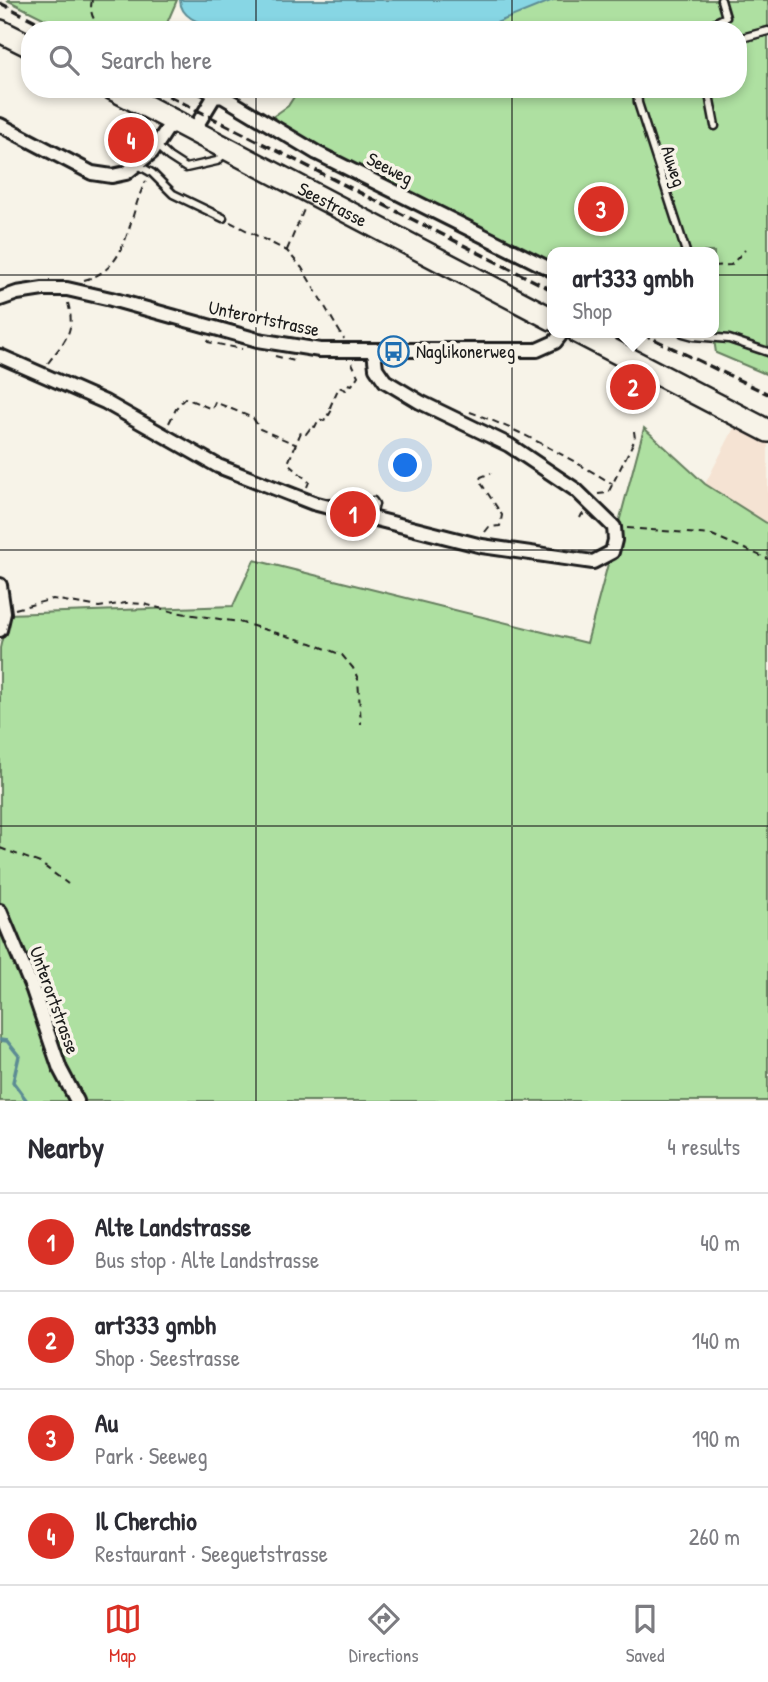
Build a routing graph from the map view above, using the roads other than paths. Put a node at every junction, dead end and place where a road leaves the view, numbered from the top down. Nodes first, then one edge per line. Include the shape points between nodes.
1 (721, 0) edge
2 (718, 21) edge
3 (0, 31) edge
4 (768, 31) edge
5 (747, 37) edge
6 (21, 42) edge
7 (130, 98) edge
8 (213, 98) edge
9 (226, 98) edge
10 (638, 98) edge
11 (710, 98) edge
12 (173, 120) junction
13 (0, 125) edge
14 (715, 126) dead end
15 (194, 130) junction
16 (157, 146) junction
17 (228, 148) junction
18 (138, 165) junction
19 (223, 218) road end
20 (684, 247) edge
21 (547, 268) edge
22 (0, 299) edge
23 (547, 316) edge
24 (558, 338) edge
25 (589, 338) edge
26 (717, 338) edge
27 (374, 351) junction
28 (768, 352) edge
29 (0, 356) edge
30 (768, 431) edge
31 (373, 501) dead end
32 (371, 519) junction
33 (0, 585) edge
34 (0, 630) edge
35 (0, 911) edge
36 (77, 1101) edge

1 - 2 lane via 726,17
3 - 6 main road
4 - 5 lane
7 - 12 main road, Seestrasse
8 - 15 street
9 - 21 street, Seeweg via 317,153
10 - 20 lane, Auweg
11 - 14 lane
12 - 15 main road, Seestrasse
12 - 16 street
13 - 18 street via 92,173 112,176
15 - 17 main road, Seestrasse
16 - 17 lane via 169,158 191,168 217,162
16 - 18 street
17 - 23 main road, Seestrasse
18 - 19 lane via 173,194
22 - 27 street, Unterortstrasse via 66,289 258,340 320,350
24 - 27 street, Unterortstrasse via 537,350
25 - 30 main road
26 - 28 lane
27 - 32 street via 376,368 385,381 509,445 576,490 614,527 615,540 612,552 593,562 482,546
29 - 32 street via 105,402 218,466 313,503
31 - 32 lane
33 - 34 street via 4,612
35 - 36 street, Unterortstrasse via 60,1069

